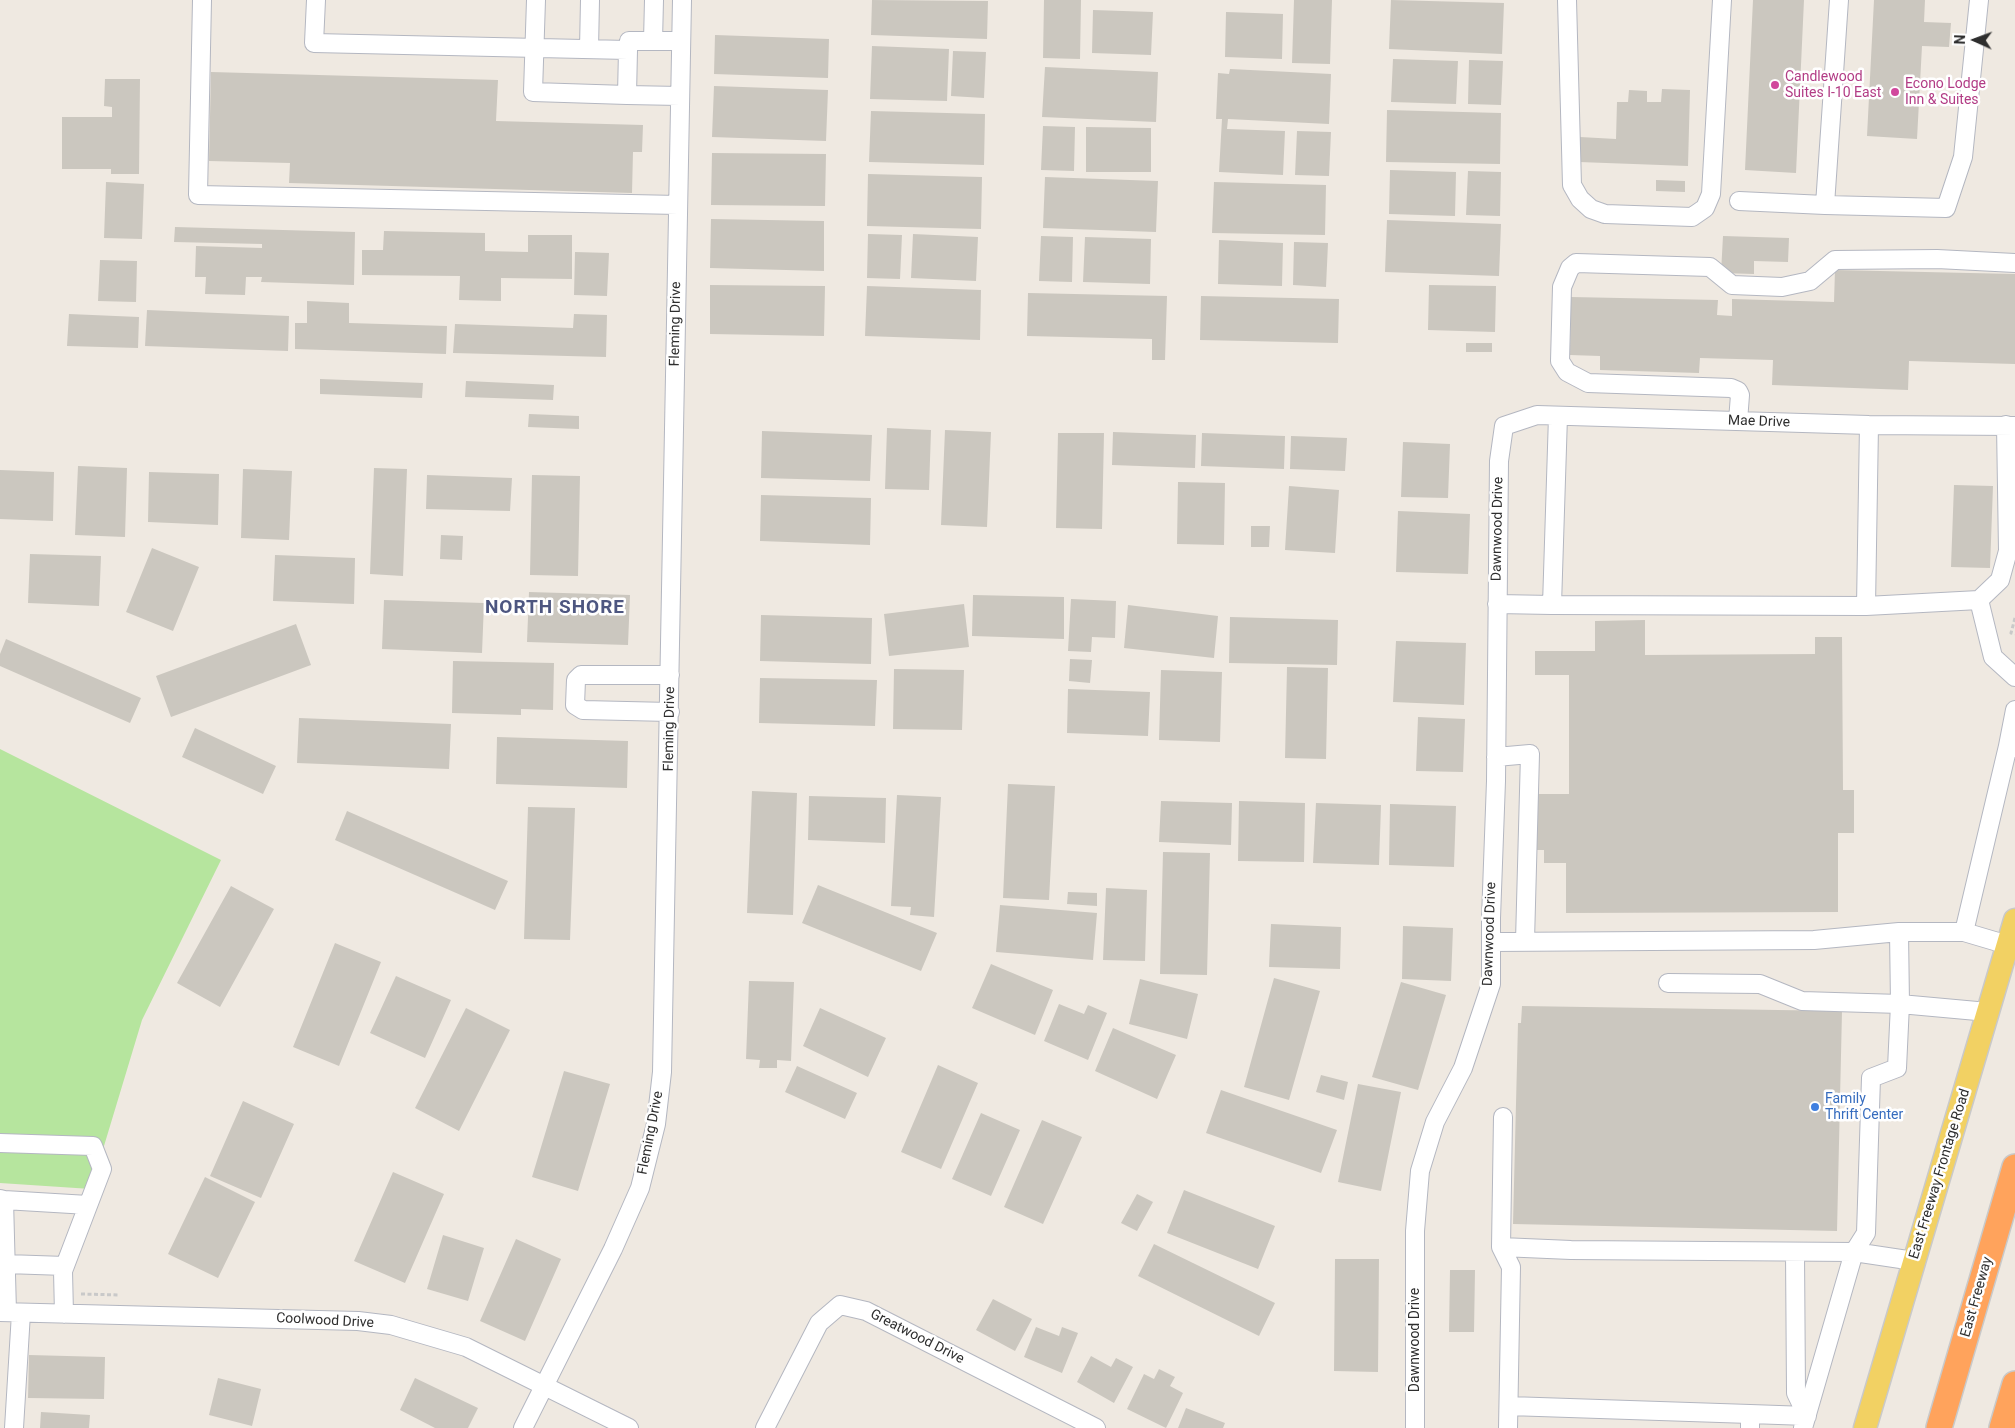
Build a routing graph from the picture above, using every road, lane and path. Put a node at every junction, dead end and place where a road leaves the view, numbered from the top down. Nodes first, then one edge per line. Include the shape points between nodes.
1 (202, 0) edge
2 (316, 0) edge
3 (536, 0) edge
4 (590, 0) edge
5 (654, 0) edge
6 (682, 0) edge
7 (1567, 0) edge
8 (1722, 0) edge
9 (1839, 0) edge
10 (1979, 0) edge
11 (653, 41) junction
12 (681, 41) junction
13 (535, 48) junction
14 (589, 49) junction
15 (628, 50) junction
16 (627, 95) junction
17 (680, 96) junction
18 (1739, 201) dead end
19 (678, 205) junction
20 (1825, 205) junction
21 (2015, 263) edge
22 (1558, 416) junction
23 (1738, 421) junction
24 (1869, 425) junction
25 (1504, 426) joint
26 (2011, 426) edge
27 (2011, 552) edge
28 (1979, 600) junction
29 (1497, 604) junction
30 (1552, 605) junction
31 (1866, 606) junction
32 (2015, 618) edge
33 (2015, 634) edge
34 (670, 675) junction
35 (2015, 677) edge
36 (2015, 710) edge
37 (670, 712) junction
38 (2012, 747) edge
39 (1496, 757) junction
40 (2015, 920) edge
41 (1899, 932) junction
42 (1964, 932) junction
43 (1491, 942) junction
44 (1525, 942) junction
45 (2008, 945) junction
46 (1668, 983) dead end
47 (1900, 1004) junction
48 (1988, 1012) junction
49 (1503, 1117) dead end
50 (0, 1143) edge
51 (2015, 1167) edge
52 (2, 1199) edge
53 (88, 1205) junction
54 (1501, 1248) junction
55 (1795, 1252) junction
56 (1854, 1252) junction
57 (1914, 1261) junction
58 (6, 1264) junction
59 (65, 1266) junction
60 (9, 1312) edge
61 (64, 1314) junction
62 (2015, 1384) edge
63 (544, 1386) junction
64 (1509, 1406) junction
65 (1750, 1421) edge
66 (1805, 1422) edge
67 (14, 1428) edge
68 (523, 1428) edge
69 (629, 1428) edge
70 (765, 1428) edge
71 (1096, 1428) edge
72 (1415, 1428) edge
73 (1508, 1428) edge
74 (1865, 1428) edge
75 (1939, 1428) edge
76 (2002, 1428) edge

1 - 19 street via 198,195
2 - 13 street via 314,42
3 - 13 street
4 - 14 street
5 - 11 street
6 - 12 street, Fleming Drive
7 - 8 street via 1572,186 1591,209 1605,214 1692,217 1704,208 1712,194
9 - 20 street
10 - 20 street via 1963,157 1946,208
11 - 12 street
11 - 15 street via 629,41
12 - 17 street, Fleming Drive
13 - 14 street
13 - 16 street via 533,92
14 - 15 street
15 - 16 street
16 - 17 street
17 - 19 street, Fleming Drive
18 - 20 street
19 - 34 street, Fleming Drive
21 - 23 street via 1937,259 1835,260 1810,280 1782,287 1732,285 1710,266 1576,263 1570,268 1562,287 1560,361 1567,372 1588,383 1731,388 1740,395
22 - 23 street, Mae Drive
22 - 25 street, Mae Drive via 1536,415
22 - 30 street
23 - 24 street, Mae Drive
24 - 26 street, Mae Drive
24 - 31 street
25 - 29 street, Dawnwood Drive via 1500,461
26 - 27 street
27 - 28 street via 2000,580
28 - 31 street
28 - 35 street via 1993,657
29 - 30 street
29 - 39 street, Dawnwood Drive
30 - 31 street
32 - 33 path via 2011,634
34 - 37 street, Fleming Drive
34 - 37 street via 581,675 576,680 575,705 583,710
36 - 38 street
37 - 63 street, Fleming Drive via 663,1063 656,1124 640,1188 614,1249
38 - 42 street
39 - 43 street, Dawnwood Drive
39 - 44 street via 1530,754
40 - 45 main road, East Freeway Frontage Road
41 - 42 street
41 - 44 street via 1814,940
41 - 47 street
42 - 45 street
43 - 44 street
43 - 72 street, Dawnwood Drive via 1492,984 1463,1068 1435,1122 1420,1171 1415,1231
45 - 48 main road, East Freeway Frontage Road
46 - 47 street via 1760,984 1802,1001
47 - 48 street
47 - 56 street via 1897,1068 1871,1078 1866,1232
48 - 57 main road, East Freeway Frontage Road
49 - 54 street
50 - 53 street via 94,1146 102,1169
51 - 75 highway, East Freeway
52 - 53 street
52 - 58 street
53 - 59 street
54 - 55 street
54 - 64 street via 1511,1267
55 - 56 street
55 - 66 street via 1796,1393
56 - 57 street
56 - 66 street
57 - 74 main road, East Freeway Frontage Road
58 - 59 street
58 - 60 street
59 - 61 street
60 - 61 street, Coolwood Drive
60 - 67 street
61 - 63 street, Coolwood Drive via 358,1321 391,1325 466,1347
62 - 76 highway
63 - 68 street, Fleming Drive
63 - 69 street, Coolwood Drive
64 - 65 street
64 - 73 street
65 - 66 street
70 - 71 street, Greatwood Drive via 819,1323 840,1305 866,1311

